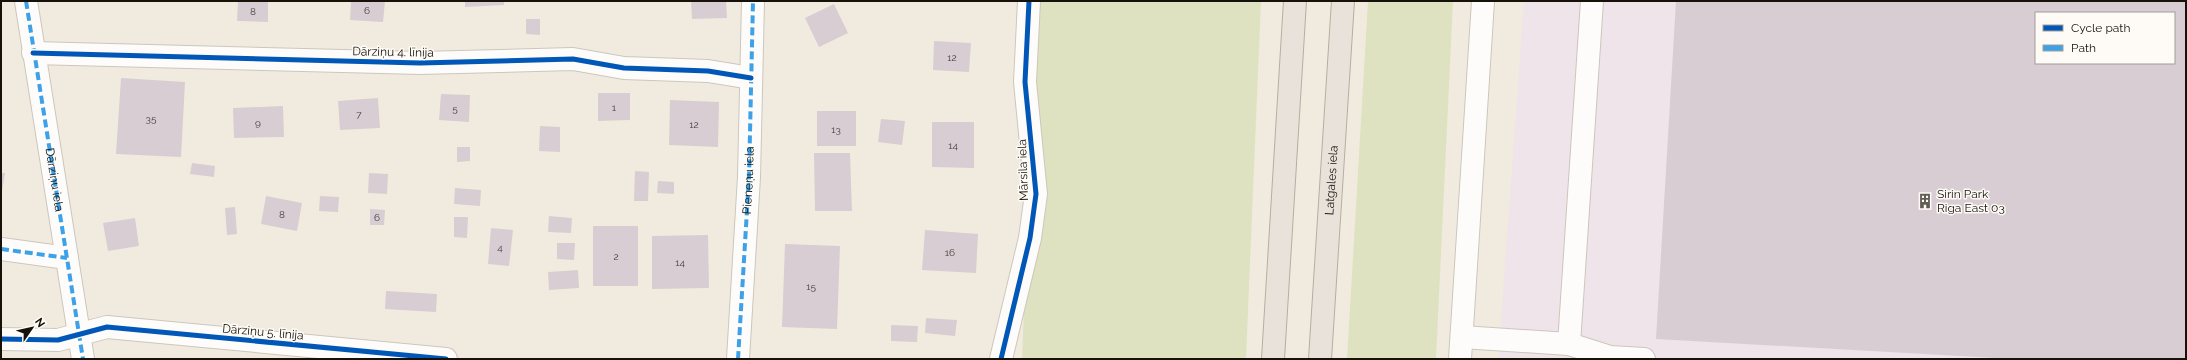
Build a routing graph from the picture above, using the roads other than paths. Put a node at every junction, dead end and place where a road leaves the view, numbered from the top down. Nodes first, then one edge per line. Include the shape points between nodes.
1 (26, 1) edge
2 (753, 1) edge
3 (1029, 1) edge
4 (1295, 1) edge
5 (1342, 1) edge
6 (1483, 1) edge
7 (1592, 1) edge
8 (33, 53) junction
9 (752, 78) junction
10 (1, 249) edge
11 (67, 258) junction
12 (78, 333) junction
13 (1462, 337) junction
14 (1, 339) edge
15 (1569, 344) junction
16 (83, 359) edge
17 (446, 359) edge
18 (738, 359) edge
19 (1001, 359) edge
20 (1273, 359) edge
21 (1320, 359) edge
22 (1460, 359) edge
23 (1644, 359) edge

1 - 8 street, Dārziņu iela
2 - 9 street, Pieneņu iela
3 - 19 street, Mārsila iela via 1026,82 1036,194 1030,238
4 - 20 highway
5 - 21 highway, Latgales iela
6 - 13 street
7 - 15 street
8 - 9 street, Dārziņu 4. līnija via 420,63 573,59 624,68 708,71
8 - 11 street, Dārziņu iela
9 - 18 street, Pieneņu iela
10 - 11 street
11 - 12 street, Dārziņu iela
12 - 14 street, Dārziņu 5. līnija via 58,340
12 - 16 street, Dārziņu iela
12 - 17 street, Dārziņu 5. līnija via 106,327
13 - 15 street
13 - 22 street
15 - 23 street via 1610,357

